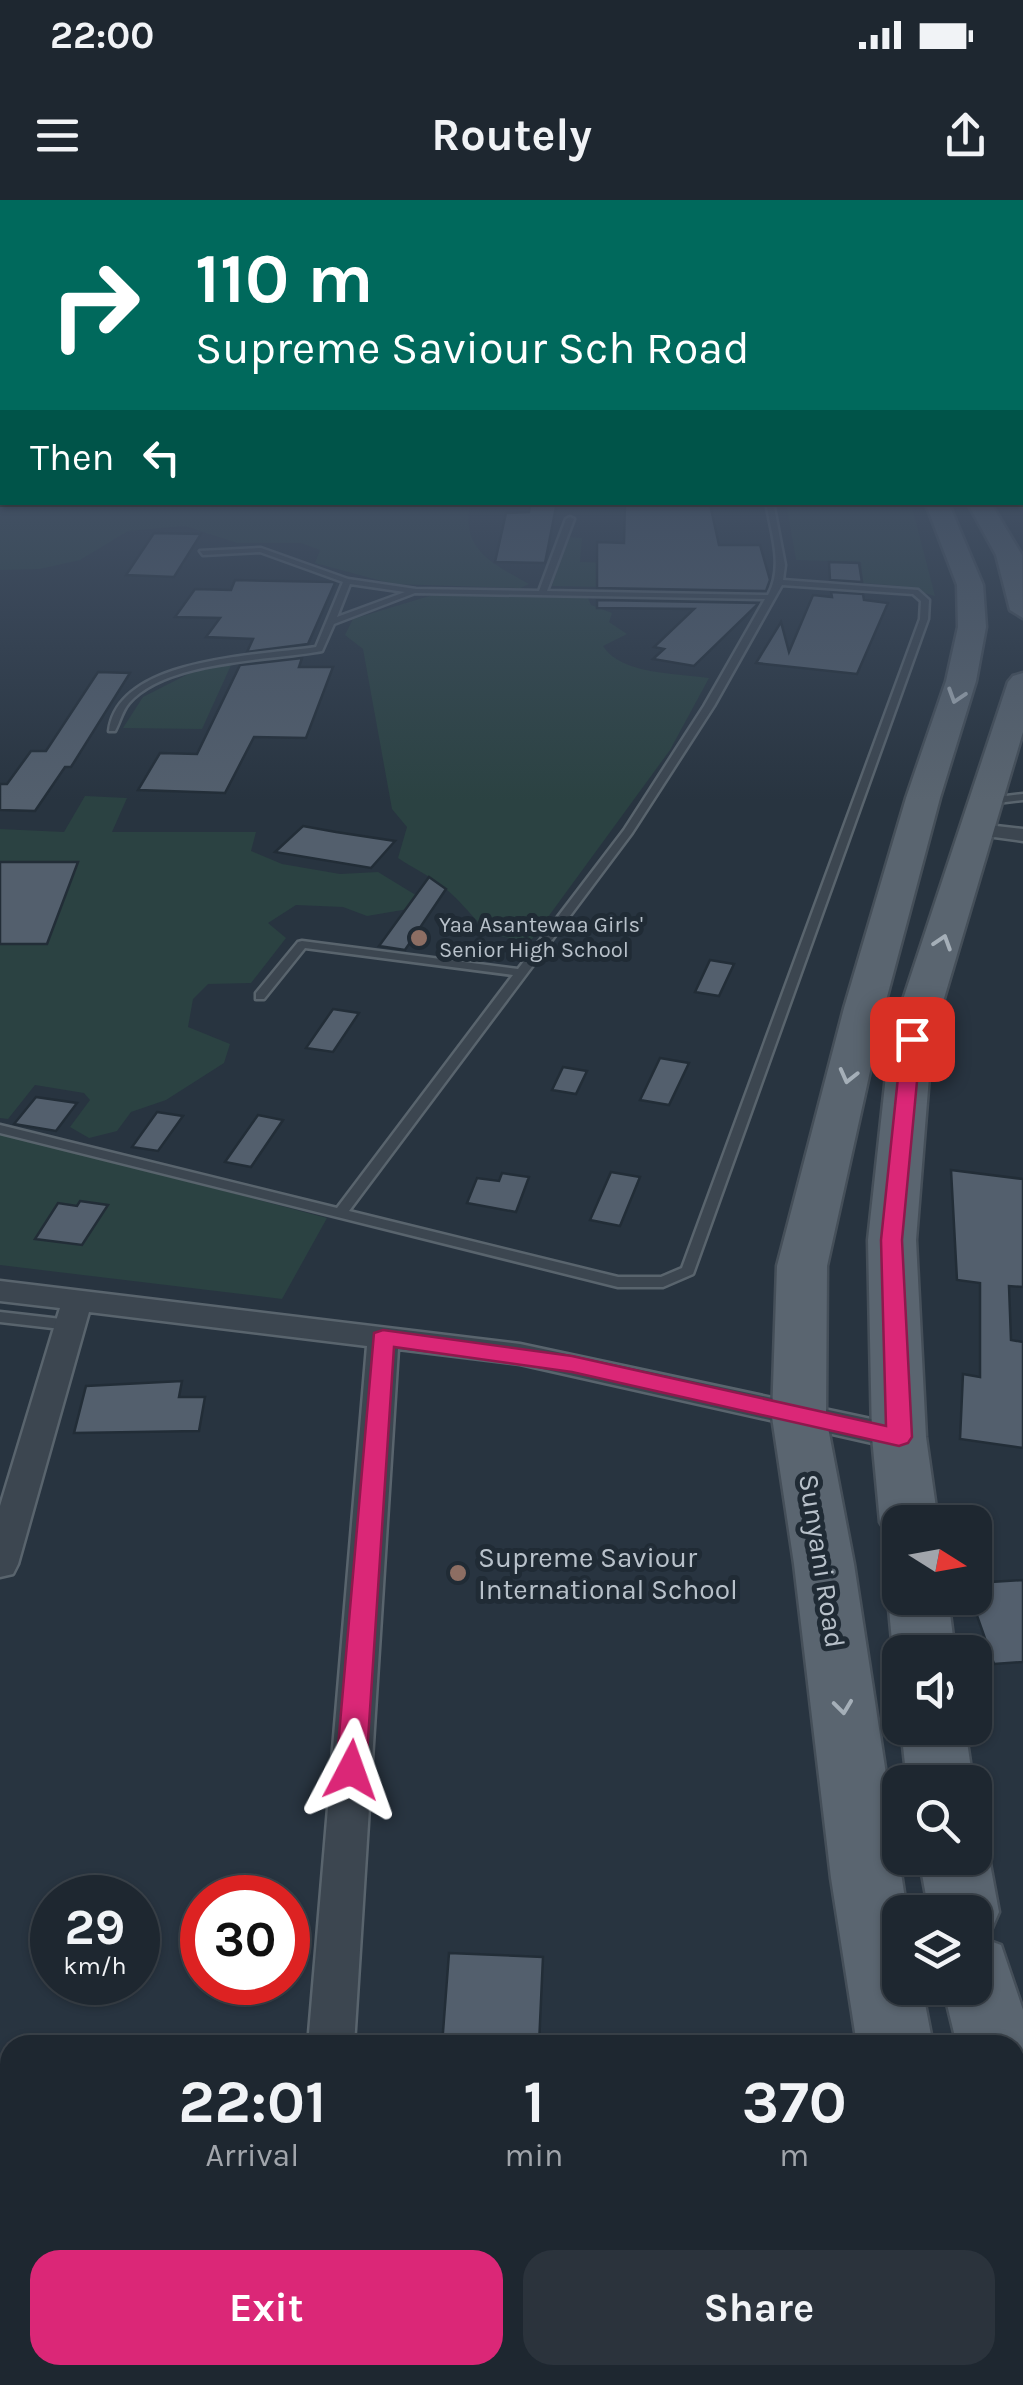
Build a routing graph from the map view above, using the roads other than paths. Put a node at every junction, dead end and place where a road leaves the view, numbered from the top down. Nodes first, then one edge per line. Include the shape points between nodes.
1 (341, 597) edge
2 (400, 597) edge
3 (724, 597) edge
4 (921, 597) edge
5 (971, 597) edge
6 (772, 598) joint
7 (331, 622) junction
8 (1015, 718) edge
9 (112, 729) dead end
10 (997, 809) edge
11 (1023, 835) edge
12 (521, 973) junction
13 (260, 996) dead end
14 (0, 1129) edge
15 (340, 1212) junction
16 (0, 1291) edge
17 (73, 1314) junction
18 (0, 1317) edge
19 (383, 1338) junction
20 (799, 1417) junction
21 (899, 1437) junction
22 (907, 1505) edge
23 (0, 1564) edge
24 (332, 2035) edge
25 (893, 2035) edge

1 - 7 lane
2 - 7 lane
3 - 6 lane
4 - 15 lane via 924,618 688,1271 663,1282 618,1282
5 -> 20 main road, Sunyani Road via 962,681 864,1008 802,1266
6 - 12 lane via 628,831
7 - 9 lane via 319,649 192,668 154,684 126,701
8 - 10 main road
10 - 11 street
21 -> 10 main road via 892,1240 912,1039
12 - 13 lane via 302,944
12 - 15 lane
14 - 15 lane
16 - 17 street
17 - 18 lane
17 - 19 street
17 - 23 street
19 - 20 street via 572,1364
19 - 24 street
20 - 21 street
20 -> 25 main road, Sunyani Road
21 - 22 main road

